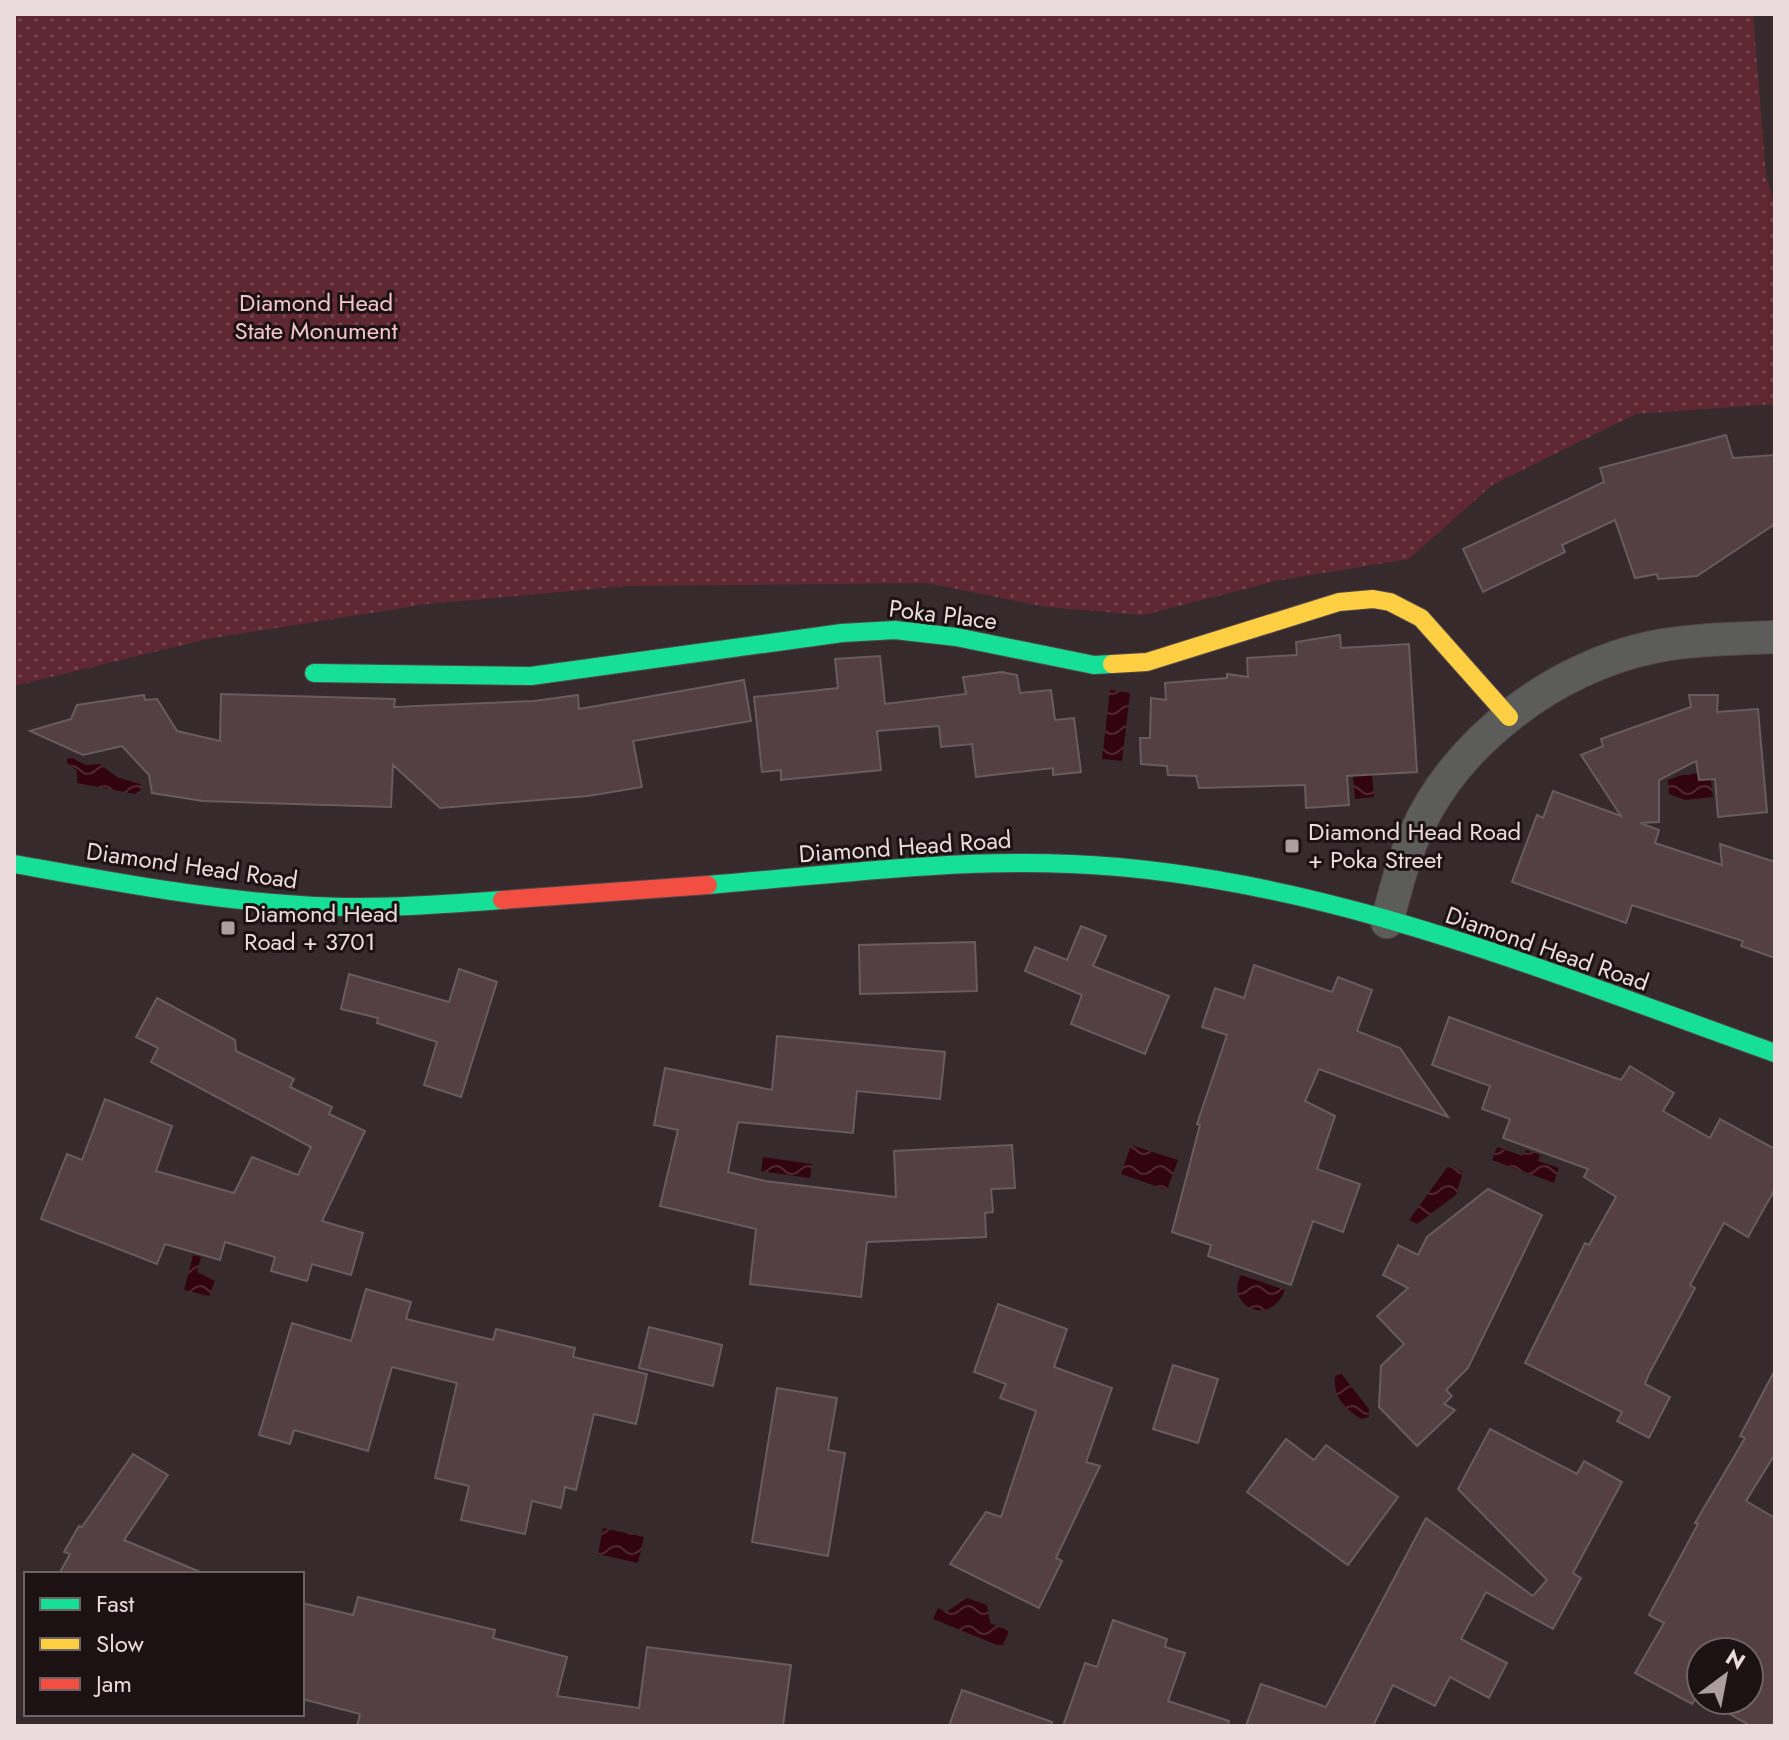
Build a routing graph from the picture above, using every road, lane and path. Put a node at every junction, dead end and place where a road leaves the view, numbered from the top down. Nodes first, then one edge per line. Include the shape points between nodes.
1 (1775, 637) edge
2 (314, 673) dead end
3 (1509, 717) junction
4 (14, 864) edge
5 (1387, 922) junction
6 (1775, 1053) edge

1 - 3 street via 1650,648 1574,675
2 - 3 street, Poka Place via 531,676 895,630 1120,666 1339,602 1373,599 1421,618
3 - 5 street via 1456,770 1423,817
4 - 5 street, Diamond Head Road via 236,901 346,907 458,904 966,865 1074,864 1204,877
5 - 6 street, Diamond Head Road

